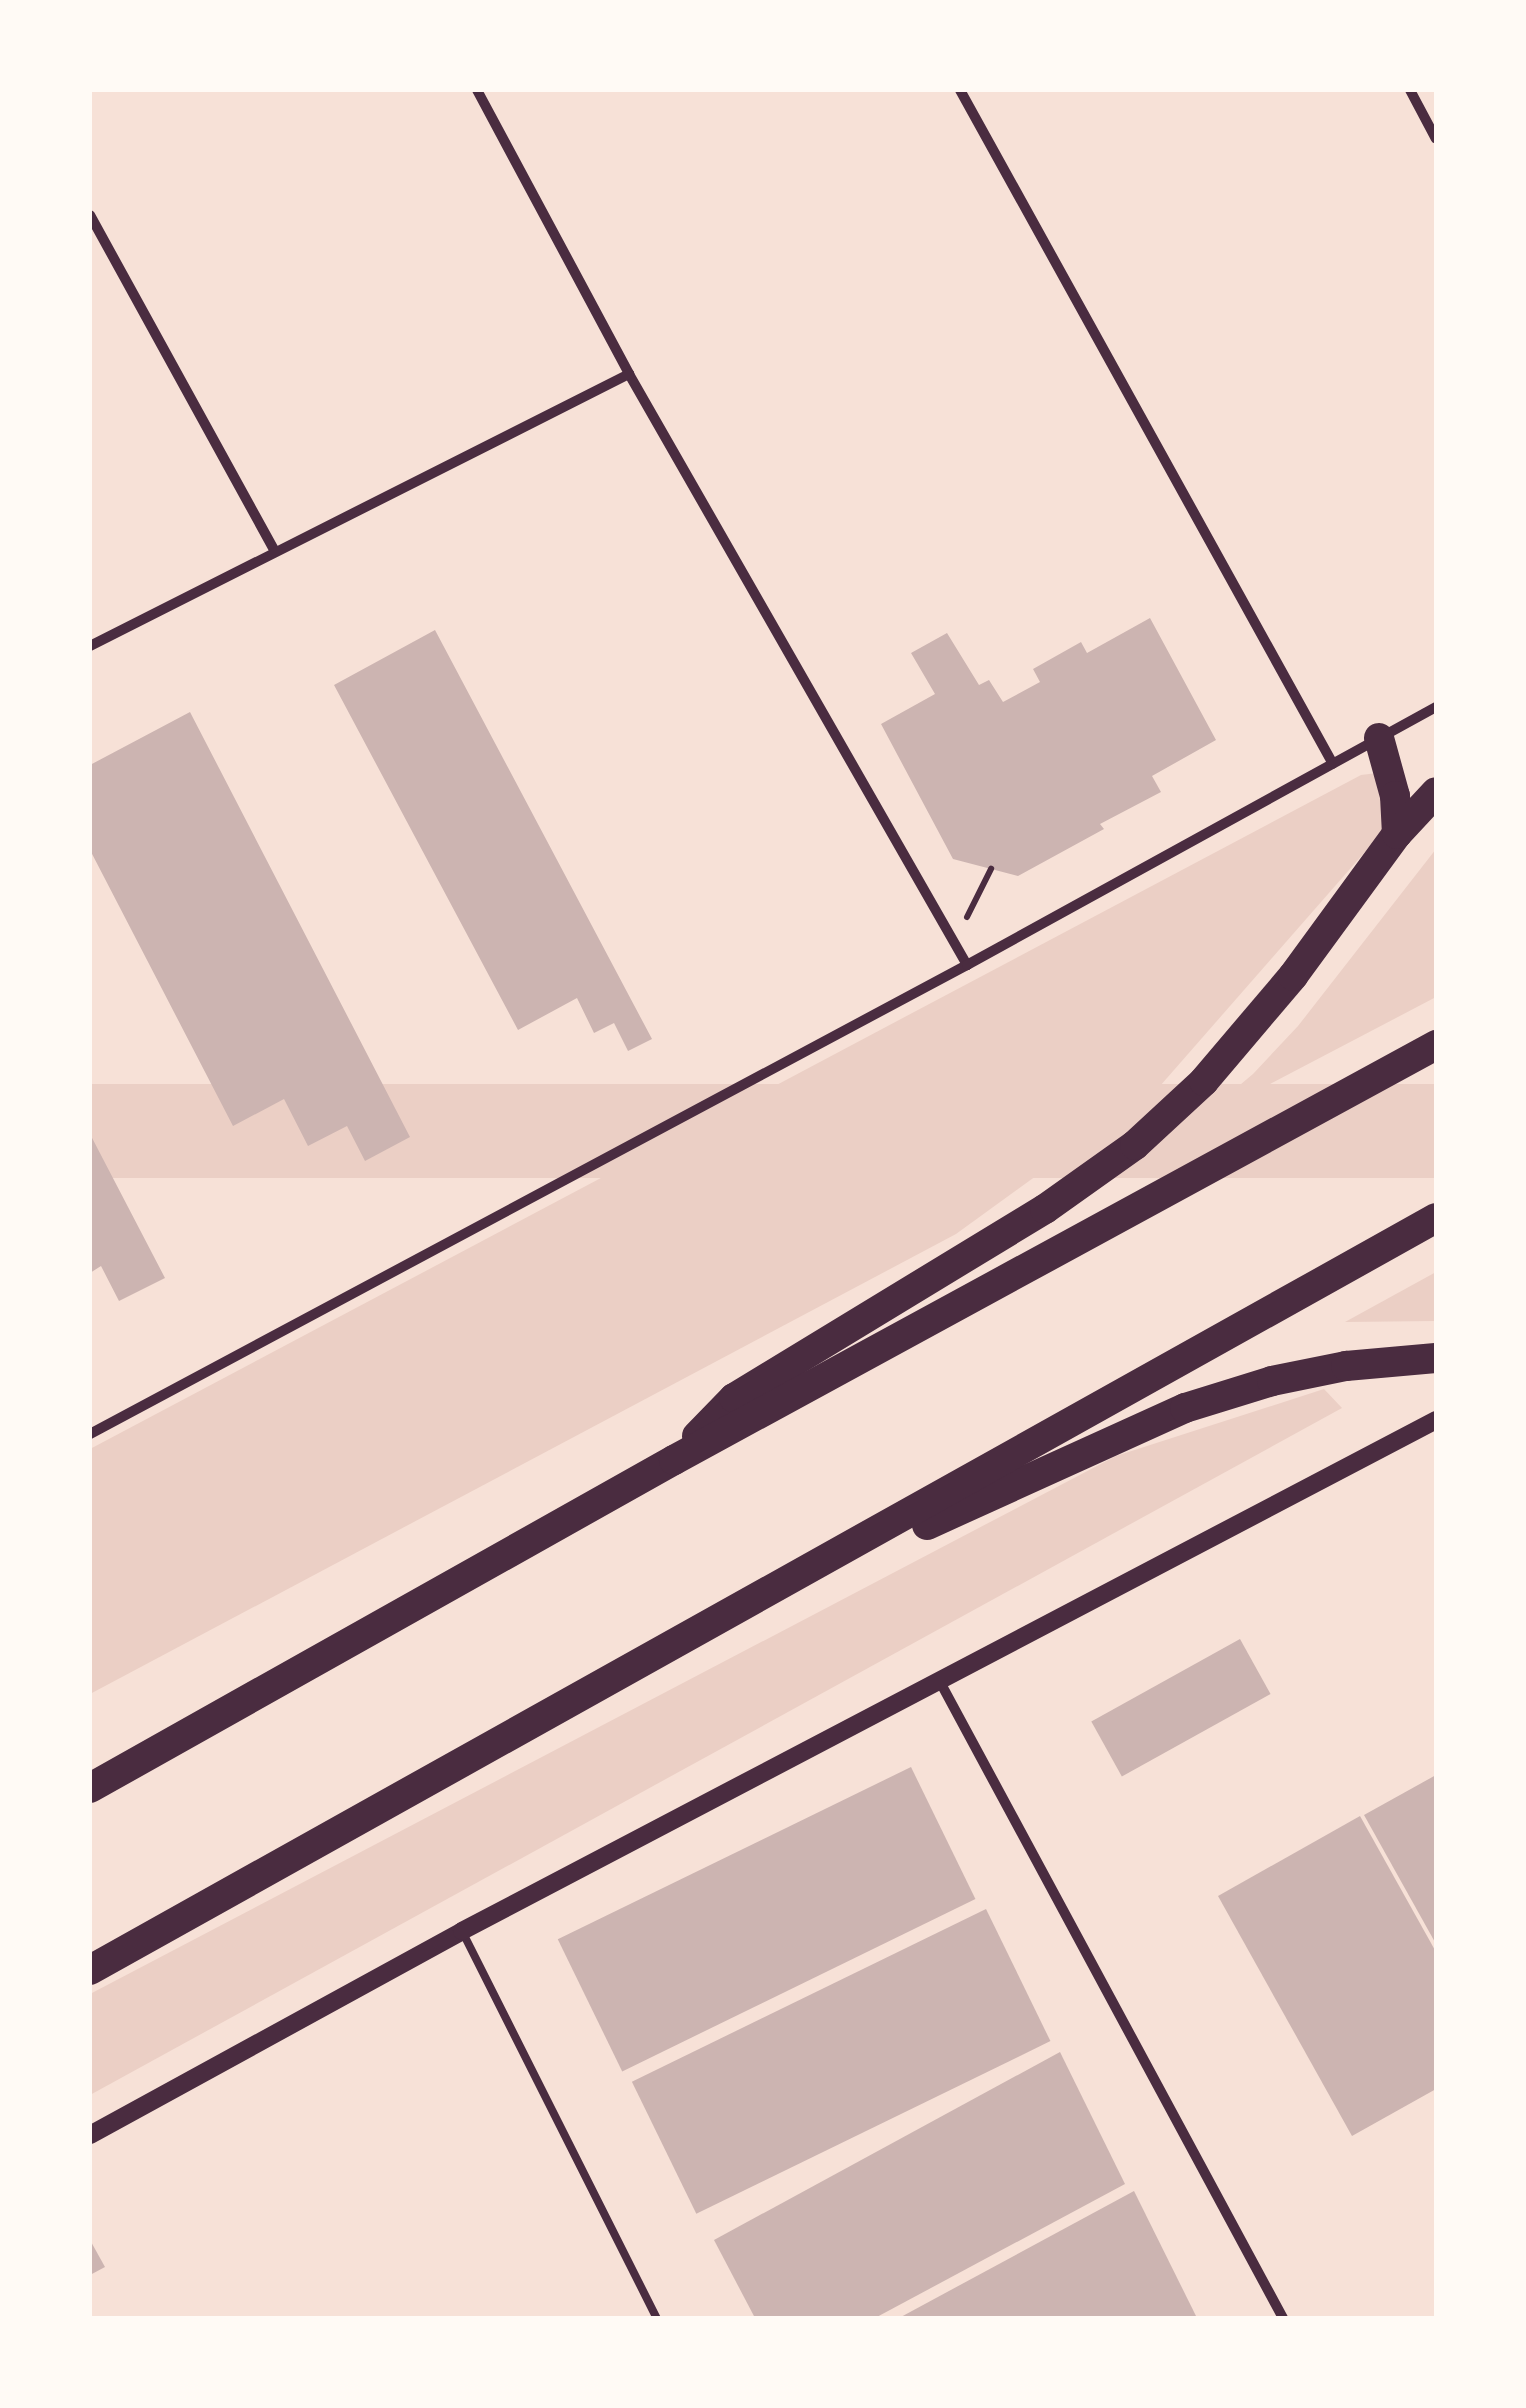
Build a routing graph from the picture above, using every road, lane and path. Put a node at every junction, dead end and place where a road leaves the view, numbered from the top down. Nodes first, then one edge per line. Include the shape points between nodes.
1 (477, 90) edge
2 (960, 90) edge
3 (1410, 90) edge
4 (1436, 139) edge
5 (90, 215) edge
6 (628, 374) junction
7 (274, 550) junction
8 (90, 646) edge
9 (1436, 707) edge
10 (1378, 738) junction
11 (1333, 764) junction
12 (1436, 792) edge
13 (1398, 834) junction
14 (991, 869) dead end
15 (954, 944) junction
16 (966, 964) junction
17 (1436, 1045) edge
18 (1436, 1218) edge
19 (1436, 1358) edge
20 (1436, 1420) edge
21 (90, 1434) edge
22 (674, 1460) junction
23 (746, 1606) junction
24 (939, 1680) junction
25 (191, 1734) junction
26 (90, 1780) edge
27 (90, 1788) edge
28 (462, 1931) junction
29 (90, 1973) edge
30 (90, 2135) edge
31 (657, 2318) edge
32 (1283, 2318) edge

1 - 6 street
2 - 11 street
3 - 4 street
5 - 7 street
6 - 7 street
6 - 15 street
7 - 8 street
9 - 10 street
10 - 11 street
10 - 13 highway
11 - 16 street
12 - 13 highway
13 - 22 highway via 1204,1081 1135,1145 1045,1209 734,1398
14 - 15 path
15 - 16 street
16 - 21 street
17 - 22 highway
18 - 23 highway
19 - 23 highway via 1346,1366 1185,1408
20 - 24 street
22 - 25 highway
23 - 29 highway
24 - 28 street
24 - 32 street
25 - 26 highway
25 - 27 highway
28 - 30 street
28 - 31 lane

